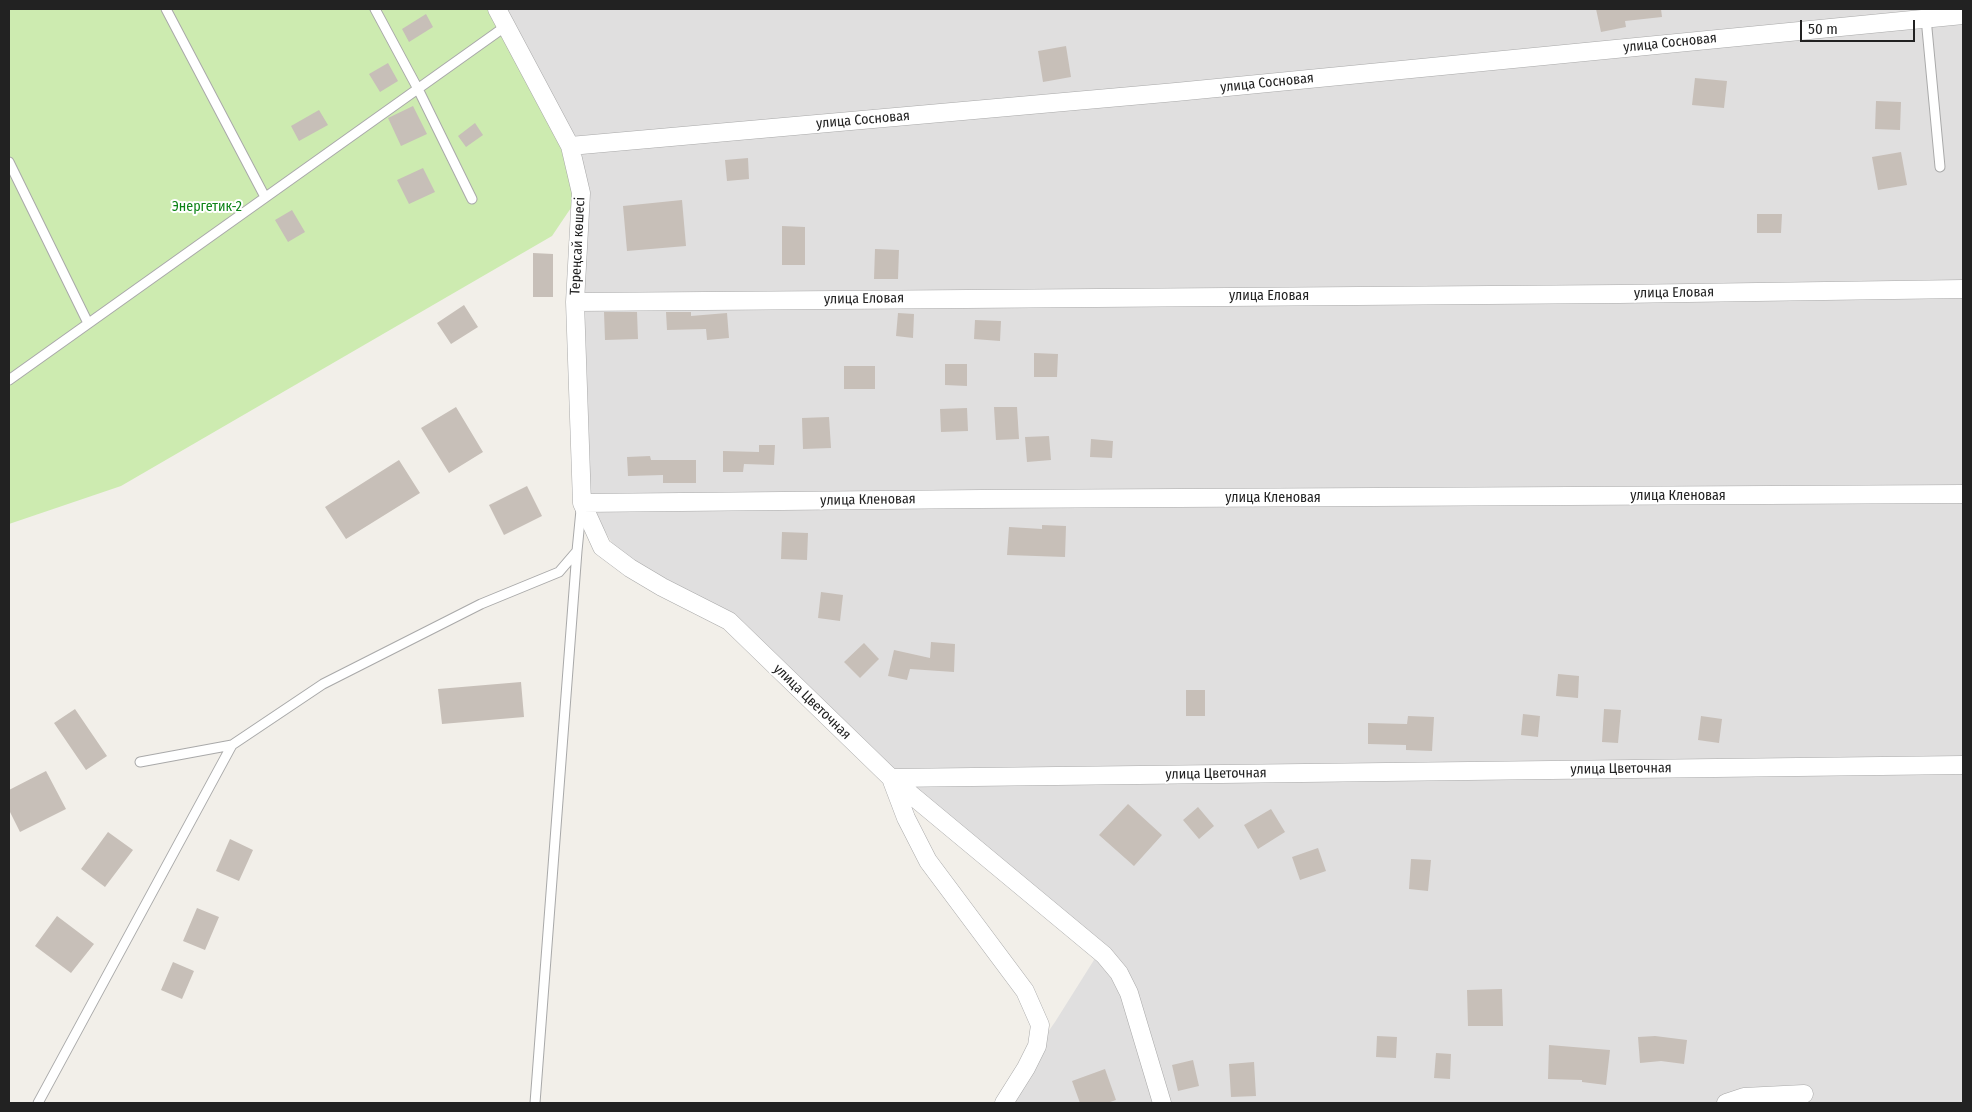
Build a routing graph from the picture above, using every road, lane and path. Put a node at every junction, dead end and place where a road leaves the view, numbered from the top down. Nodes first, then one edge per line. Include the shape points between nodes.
1 (166, 9) edge
2 (375, 9) edge
3 (497, 9) edge
4 (1963, 15) edge
5 (1926, 18) junction
6 (506, 26) junction
7 (418, 89) junction
8 (570, 146) junction
9 (9, 162) edge
10 (1940, 167) dead end
11 (265, 197) junction
12 (472, 199) dead end
13 (1963, 289) edge
14 (575, 302) junction
15 (88, 323) junction
16 (9, 380) edge
17 (1963, 494) edge
18 (582, 503) junction
19 (577, 551) junction
20 (232, 745) junction
21 (140, 762) dead end
22 (1963, 765) edge
23 (891, 778) junction
24 (1804, 1094) dead end
25 (38, 1103) edge
26 (535, 1103) edge
27 (1004, 1103) edge
28 (1162, 1103) edge
29 (1726, 1103) edge

1 - 11 lane
2 - 7 lane
3 - 6 street, Тереңсай көшесі
4 - 5 street, улица Сосновая
5 - 8 street, улица Сосновая via 1176,92
5 - 10 lane
6 - 7 lane
6 - 8 street, Тереңсай көшесі
7 - 11 lane
7 - 12 lane
8 - 14 street, Тереңсай көшесі via 582,193
9 - 15 lane
11 - 15 lane
13 - 14 street, улица Еловая
14 - 18 street, Тереңсай көшесі
15 - 16 lane
17 - 18 street, улица Кленовая
18 - 19 lane
18 - 23 street, улица Цветочная via 602,547 646,578 729,621
19 - 20 lane via 560,572 481,604 324,684
19 - 26 lane
20 - 21 lane
20 - 25 lane
22 - 23 street, улица Цветочная
23 - 27 street via 906,818 928,861 1025,992 1040,1025 1037,1046
23 - 28 street via 1104,955 1128,993
24 - 29 street via 1744,1097

